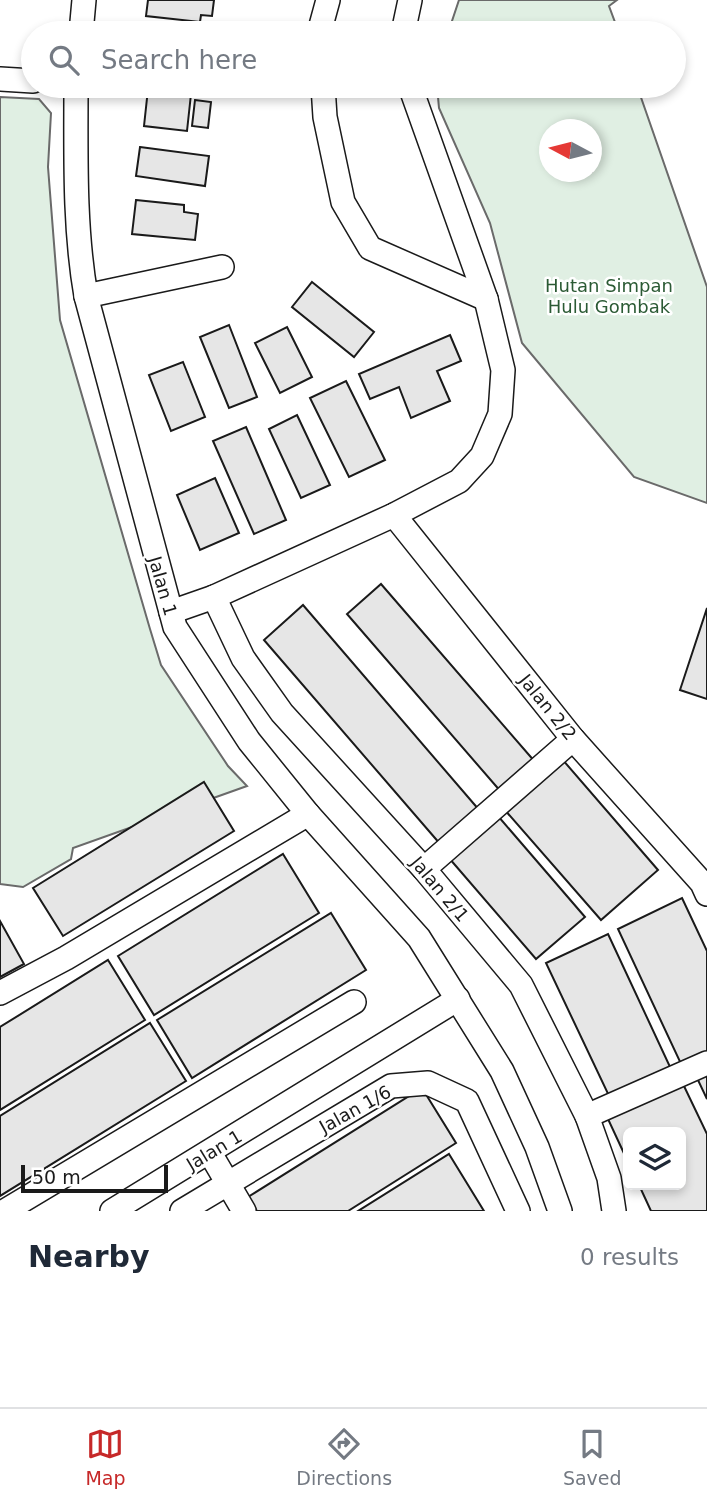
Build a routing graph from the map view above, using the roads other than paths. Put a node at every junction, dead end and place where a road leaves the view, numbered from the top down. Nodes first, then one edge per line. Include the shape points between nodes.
1 (85, 0) edge
2 (328, 0) edge
3 (410, 0) edge
4 (82, 21) edge
5 (322, 21) edge
6 (406, 21) edge
7 (0, 79) edge
8 (21, 80) edge
9 (76, 98) edge
10 (324, 98) edge
11 (414, 98) edge
12 (222, 267) dead end
13 (86, 296) junction
14 (486, 299) junction
15 (394, 514) junction
16 (214, 597) junction
17 (171, 612) junction
18 (573, 738) junction
19 (309, 814) junction
20 (424, 869) junction
21 (707, 894) edge
22 (0, 993) edge
23 (458, 999) junction
24 (354, 1002) dead end
25 (707, 1063) edge
26 (587, 1116) junction
27 (210, 1153) junction
28 (228, 1184) junction
29 (5, 1211) edge
30 (112, 1211) edge
31 (181, 1211) edge
32 (244, 1211) edge
33 (518, 1211) edge
34 (560, 1211) edge
35 (614, 1211) edge

1 - 4 street
2 - 5 street
3 - 6 street
7 - 8 street
9 - 13 street, Jalan 1 via 76,182
10 - 14 street via 343,202 370,248
11 - 14 street
12 - 13 street
13 - 17 street, Jalan 1
14 - 15 street via 503,370 500,414 482,456 459,481
15 - 16 street
15 - 18 street, Jalan 2/2
16 - 17 street
16 - 20 street, Jalan 2/1 via 243,658 282,713
17 - 19 street, Jalan 1 via 175,627 230,716
18 - 20 street
18 - 21 street, Jalan 2/2
19 - 22 street
19 - 23 street, Jalan 1 via 419,938
20 - 26 street, Jalan 2/1 via 521,985
23 - 27 street, Jalan 1
23 - 34 street, Jalan 1 via 502,1071
24 - 29 street
25 - 26 street
26 - 35 street, Jalan 2/1
27 - 28 street
27 - 30 street, Jalan 1
28 - 31 street, Jalan 1/6
28 - 32 street
28 - 33 street, Jalan 1/6 via 391,1086 428,1083 467,1101

